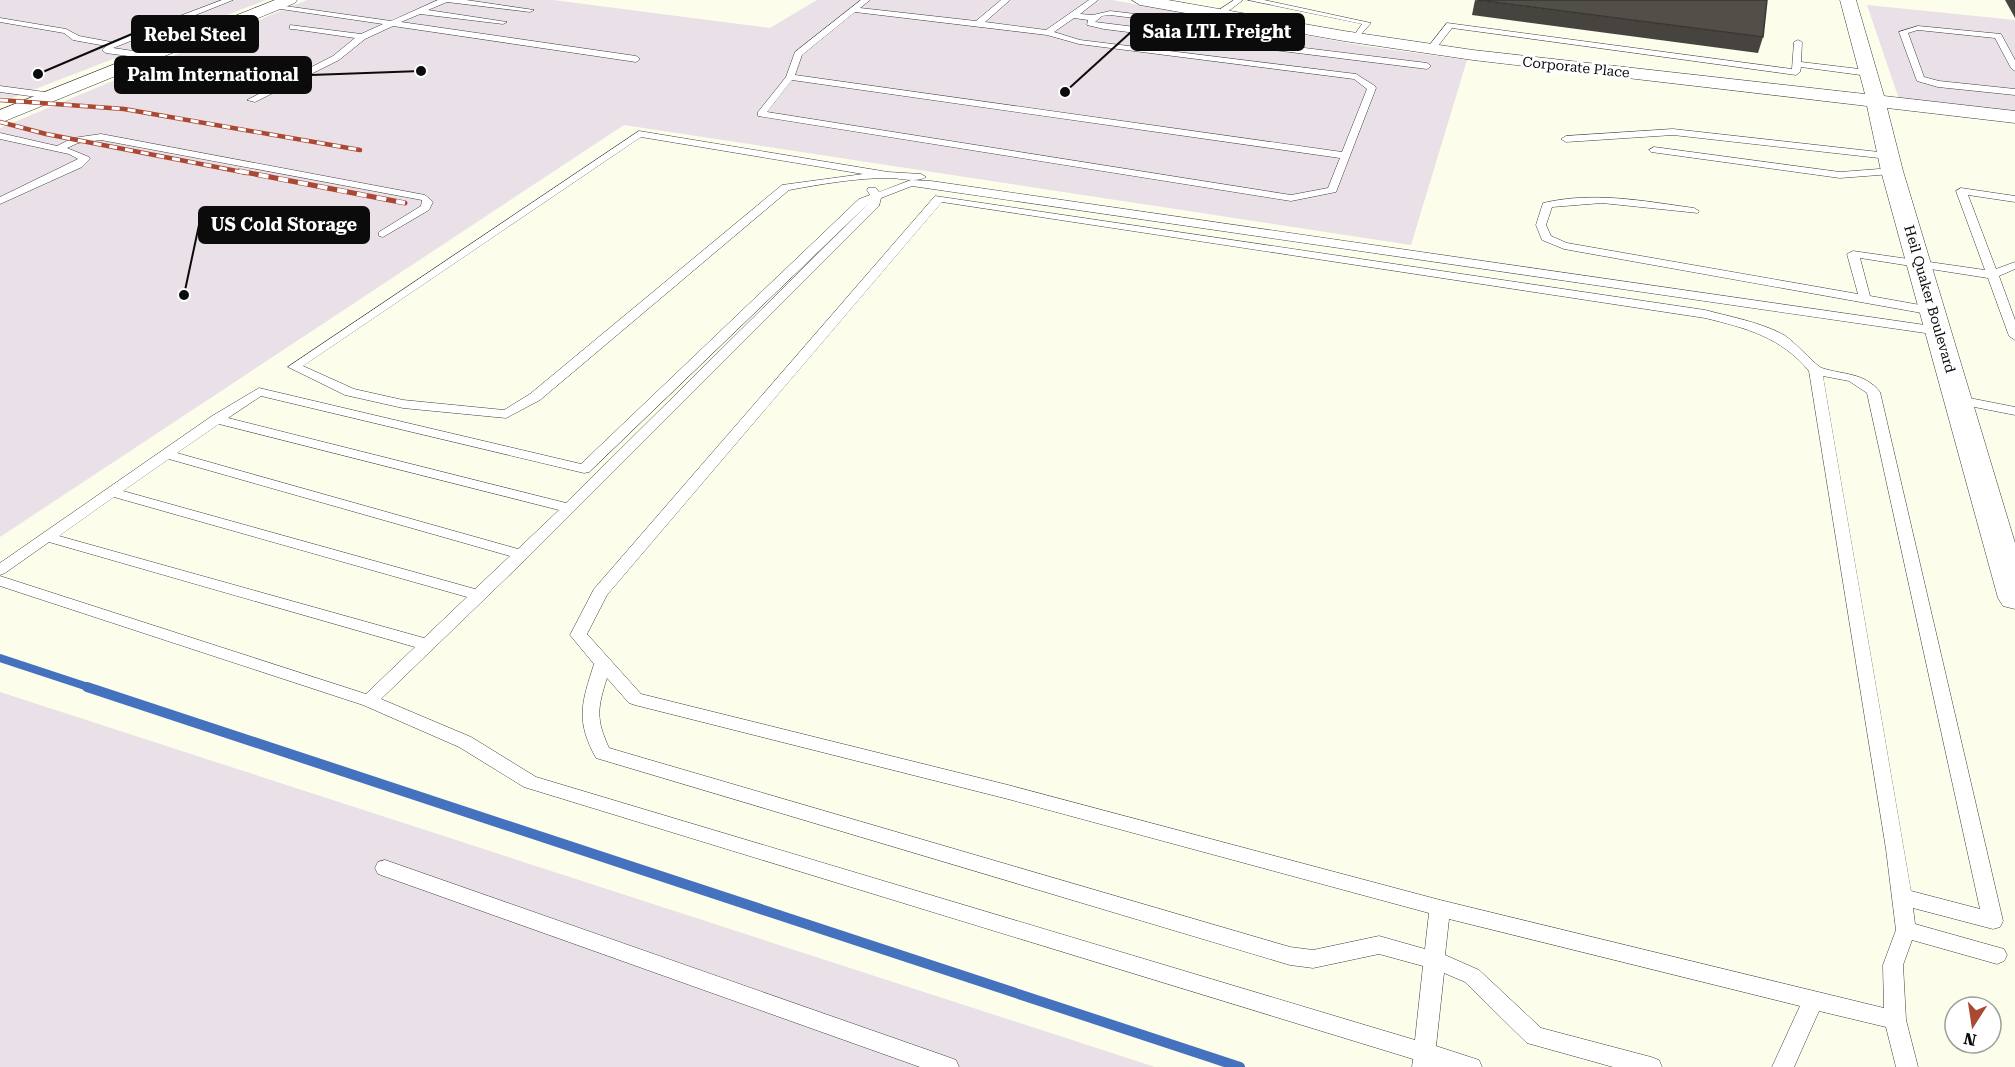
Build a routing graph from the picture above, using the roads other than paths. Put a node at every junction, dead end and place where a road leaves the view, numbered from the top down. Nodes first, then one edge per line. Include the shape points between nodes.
1 (229, 0) edge
2 (866, 0) edge
3 (1006, 0) edge
4 (1094, 0) edge
5 (1140, 0) edge
6 (1239, 0) edge
7 (1252, 0) edge
8 (1848, 0) edge
9 (282, 3) edge
10 (530, 10) dead end
11 (854, 10) junction
12 (418, 11) junction
13 (1219, 14) junction
14 (1072, 15) junction
15 (1094, 18) junction
16 (0, 20) edge
17 (503, 22) dead end
18 (393, 23) junction
19 (978, 24) junction
20 (293, 27) dead end
21 (1048, 33) junction
22 (362, 37) junction
23 (1356, 38) junction
24 (1233, 42) junction
25 (1798, 42) dead end
26 (113, 45) junction
27 (151, 56) junction
28 (1429, 58) junction
29 (636, 59) dead end
30 (1797, 64) junction
31 (2015, 68) edge
32 (1868, 72) junction
33 (790, 77) junction
34 (0, 89) edge
35 (2015, 93) edge
36 (52, 96) junction
37 (252, 100) dead end
38 (1876, 101) junction
39 (0, 117) edge
40 (2015, 117) edge
41 (0, 136) edge
42 (1566, 139) dead end
43 (58, 149) junction
44 (1654, 150) dead end
45 (1346, 156) junction
46 (1890, 164) junction
47 (888, 175) junction
48 (931, 184) junction
49 (876, 195) junction
50 (2015, 199) edge
51 (0, 201) edge
52 (1694, 211) dead end
53 (383, 234) dead end
54 (1920, 264) junction
55 (2015, 265) edge
56 (1992, 275) junction
57 (1865, 299) junction
58 (1936, 321) junction
59 (2015, 336) edge
60 (1815, 371) junction
61 (1959, 400) junction
62 (2015, 411) edge
63 (217, 419) junction
64 (166, 454) junction
65 (111, 492) junction
66 (570, 508) junction
67 (47, 537) junction
68 (522, 555) junction
69 (0, 570) edge
70 (0, 581) edge
71 (480, 596) junction
72 (2015, 598) edge
73 (429, 645) junction
74 (603, 663) junction
75 (369, 702) junction
76 (385, 868) dead end
77 (1901, 896) junction
78 (1440, 908) junction
79 (1906, 930) junction
80 (1997, 955) dead end
81 (1435, 960) junction
82 (1813, 1001) junction
83 (1895, 1020) junction
84 (1424, 1059) edge
85 (948, 1067) edge
86 (1471, 1067) edge
87 (1651, 1067) edge
88 (1783, 1067) edge
89 (1907, 1067) edge

1 - 26 lane
2 - 11 lane
3 - 19 lane
4 - 14 lane
5 - 13 street, Corporate Place
6 - 13 lane
7 - 23 lane via 1367,23
8 - 32 street, Heil Quaker Boulevard
9 - 18 lane
9 - 27 street
10 - 12 lane via 447,0
11 - 19 lane
11 - 33 lane via 798,54
12 - 17 lane
12 - 18 lane
13 - 23 street, Corporate Place
14 - 15 lane
14 - 21 lane
15 - 24 lane via 1090,23 1104,27
15 - 24 lane via 1110,13 1244,29
16 - 26 lane via 66,31 76,38
18 - 22 lane
18 - 29 lane
19 - 21 lane
20 - 22 lane
21 - 45 lane via 1078,42 1356,76 1372,88
22 - 37 lane via 336,58
23 - 28 street, Corporate Place
24 - 28 lane
25 - 30 lane
26 - 27 lane via 106,50
27 - 36 street
28 - 30 lane via 1450,25 1796,72
28 - 38 street, Corporate Place
30 - 32 lane
31 - 35 lane via 1998,36 1918,28 1903,32 1920,79
32 - 38 street, Heil Quaker Boulevard
33 - 45 lane
33 - 45 lane via 761,114 1291,198 1332,190
34 - 36 lane
36 - 39 street
38 - 40 street, Corporate Place
38 - 46 street, Heil Quaker Boulevard
41 - 43 lane
42 - 46 lane via 1673,132
43 - 51 lane via 85,159
43 - 53 lane via 76,140 101,137 426,198 425,208
44 - 46 lane via 1840,175
46 - 54 street, Heil Quaker Boulevard
47 - 47 lane via 786,187 535,397 506,414 403,404 350,392 294,367 639,134
47 - 48 lane via 921,177
47 - 49 lane via 871,188
48 - 49 lane via 911,183
48 - 58 lane
49 - 63 lane via 863,201 584,469 259,392
49 - 66 lane via 875,204
50 - 56 lane via 1961,191
52 - 57 lane via 1564,200 1547,204 1540,225 1546,238 1564,246
54 - 56 lane
54 - 57 lane via 1852,254
54 - 58 street, Heil Quaker Boulevard
55 - 56 lane
56 - 59 lane
57 - 58 lane
58 - 61 street, Heil Quaker Boulevard
60 - 74 lane via 1805,357 1774,333 1704,314 939,198 600,593 578,636
60 - 77 lane
60 - 77 lane via 1848,376 1873,392 1993,921
61 - 62 lane
61 - 72 street, Heil Quaker Boulevard
63 - 64 lane
63 - 66 lane
64 - 65 lane
64 - 68 lane
65 - 67 lane
65 - 71 lane
66 - 68 lane
67 - 69 lane
67 - 73 lane
68 - 71 lane
70 - 75 lane
71 - 73 lane
73 - 75 lane
74 - 78 lane via 635,699 1008,792
74 - 81 lane via 592,697 590,725 602,753 1290,956 1313,959 1379,945
75 - 84 lane via 465,742 530,782
76 - 85 lane
77 - 79 lane
78 - 81 lane
78 - 82 lane
79 - 80 lane
79 - 83 lane via 1893,965
81 - 84 lane
81 - 87 lane via 1472,976 1535,1036
82 - 83 lane
82 - 88 lane
83 - 89 lane
84 - 86 lane

